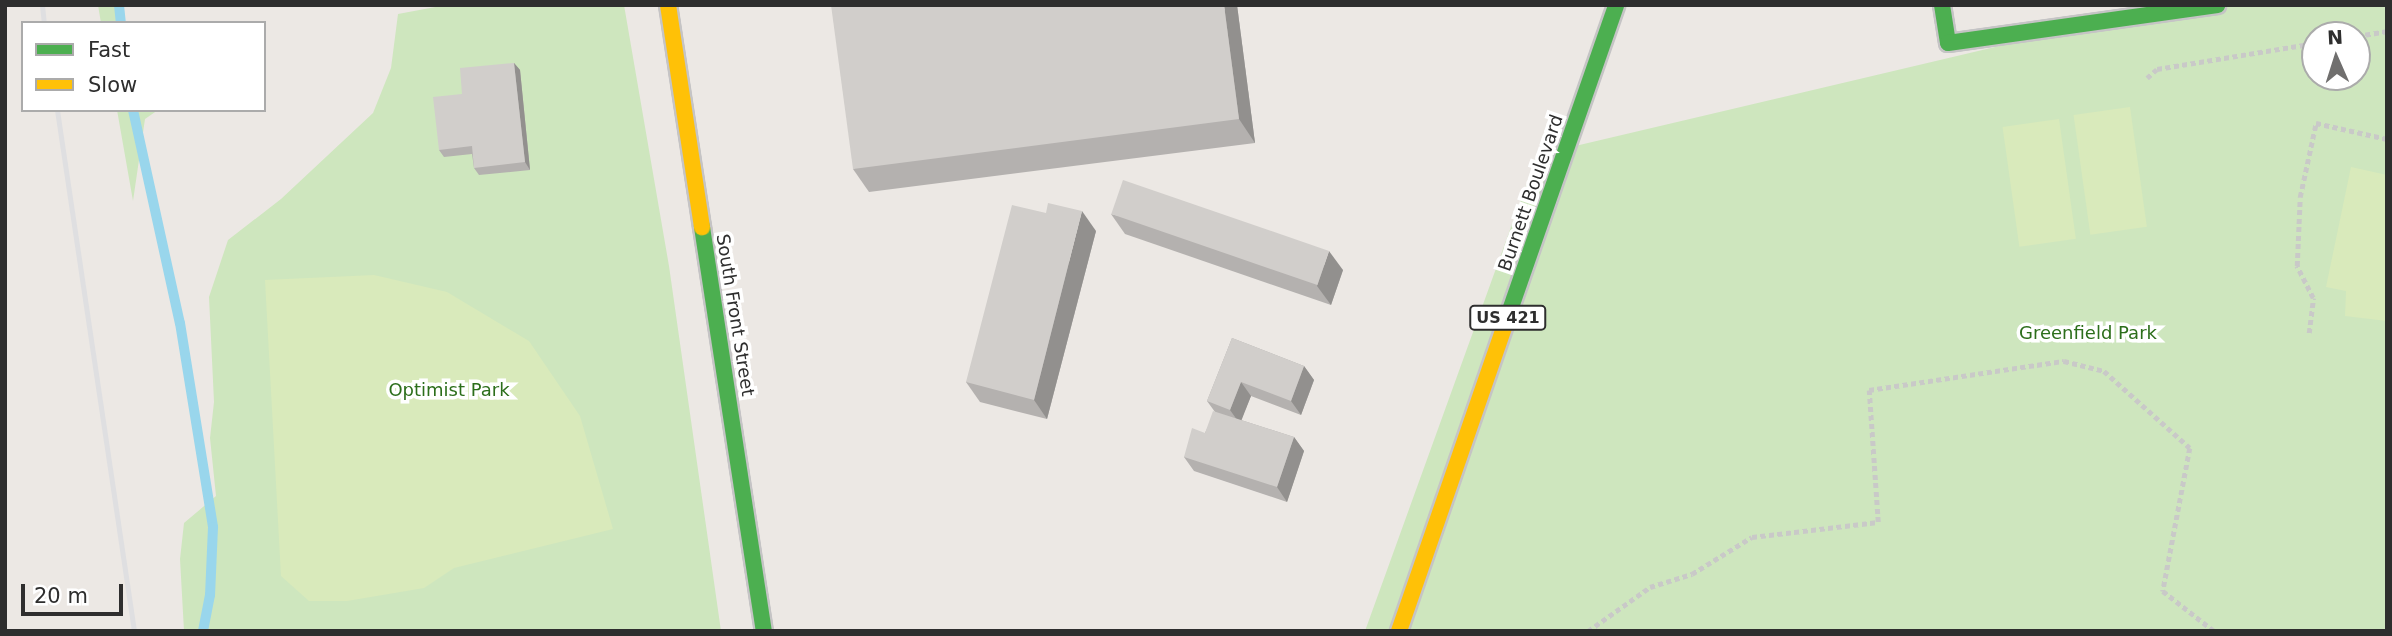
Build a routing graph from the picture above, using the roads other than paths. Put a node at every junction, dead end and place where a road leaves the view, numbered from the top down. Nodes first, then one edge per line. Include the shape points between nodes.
1 (668, 5) edge
2 (1616, 5) edge
3 (1942, 5) edge
4 (2217, 5) edge
5 (764, 631) edge
6 (1399, 631) edge

1 - 5 main road, South Front Street
2 - 6 main road, Burnett Boulevard / US 421
3 - 4 main road via 1948,43

